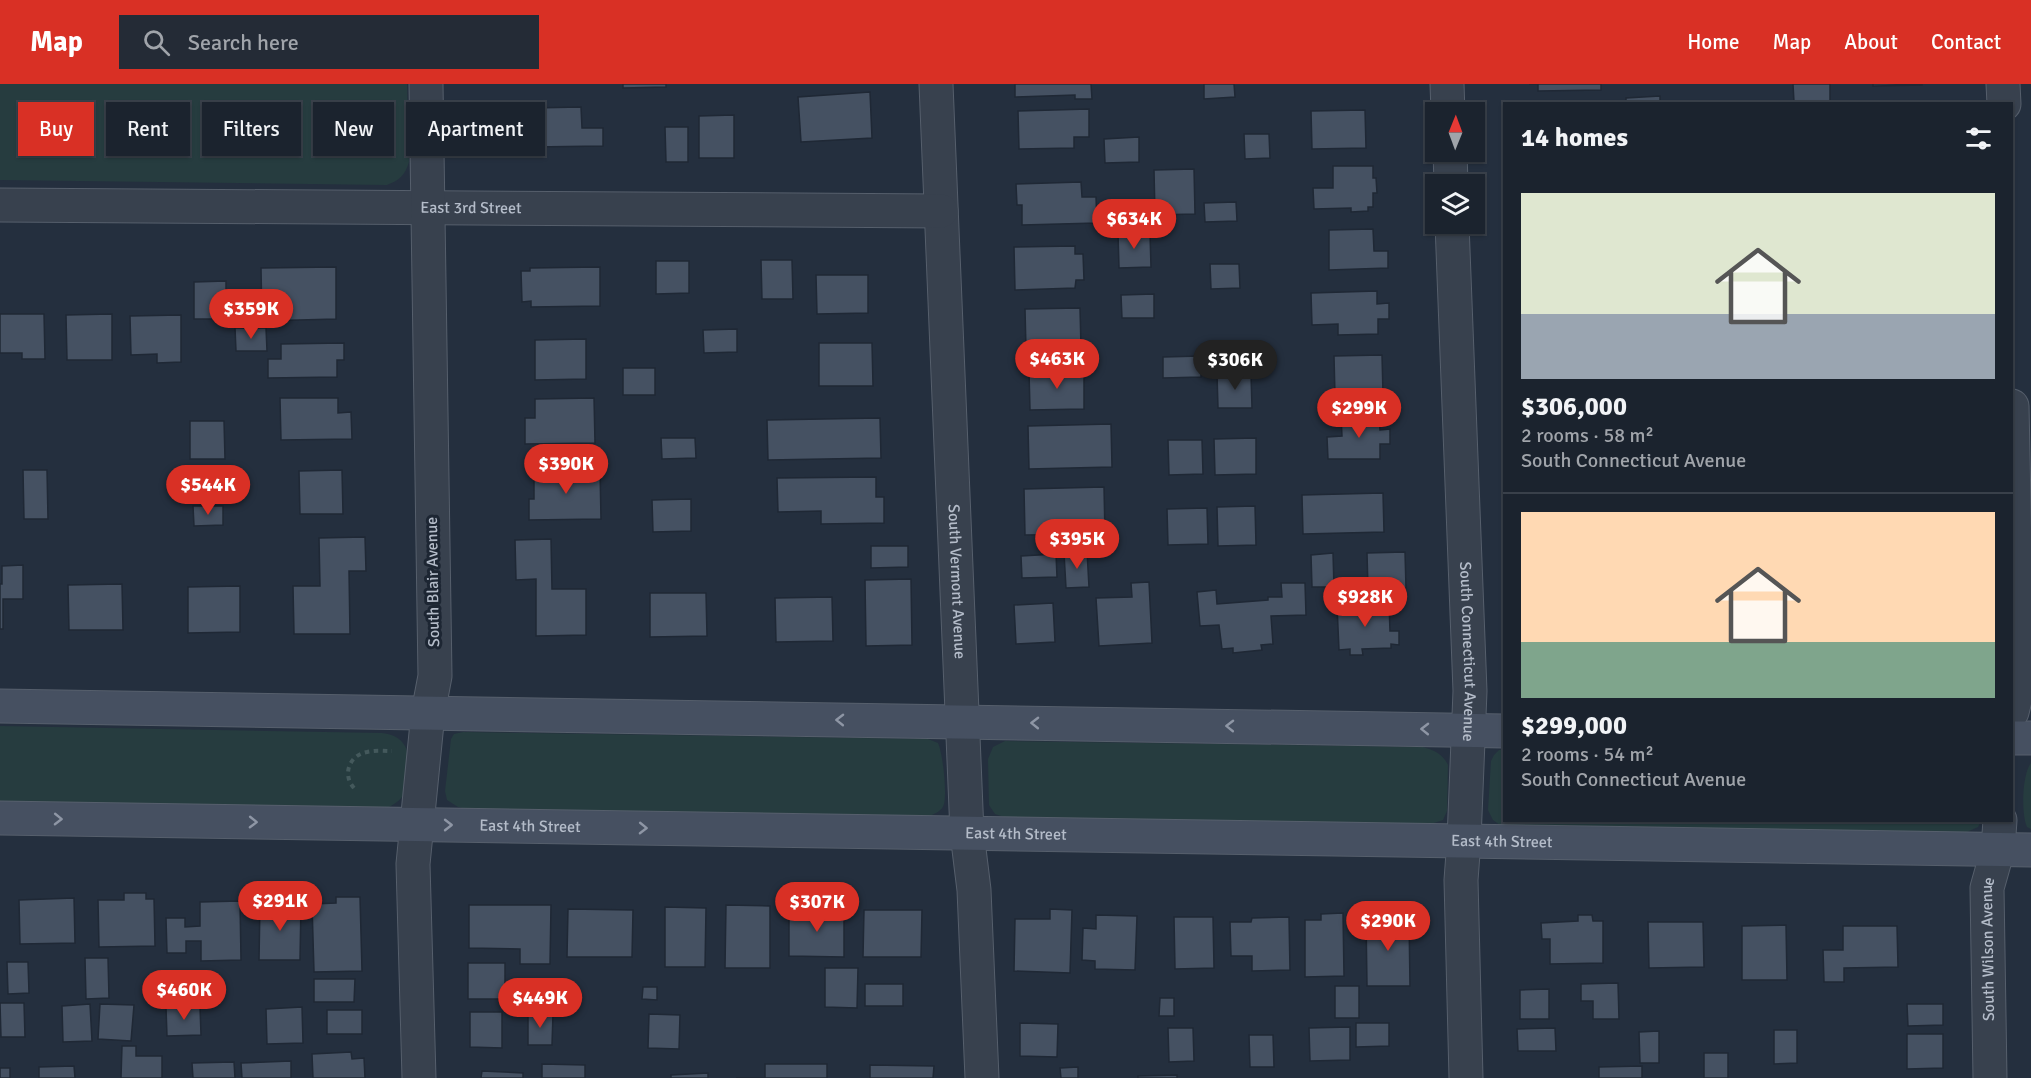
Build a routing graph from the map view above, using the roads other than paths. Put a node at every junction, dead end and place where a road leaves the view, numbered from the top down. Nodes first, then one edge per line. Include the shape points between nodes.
1 (426, 84) edge
2 (936, 84) edge
3 (1447, 84) edge
4 (2004, 84) edge
5 (1448, 102) edge
6 (2004, 102) edge
7 (0, 205) edge
8 (428, 208) junction
9 (941, 211) junction
10 (1452, 234) edge
11 (2013, 455) edge
12 (0, 706) edge
13 (2013, 708) edge
14 (428, 713) junction
15 (962, 721) junction
16 (1468, 730) junction
17 (1503, 731) edge
18 (2013, 738) edge
19 (2031, 738) edge
20 (0, 818) edge
21 (416, 825) junction
22 (967, 833) junction
23 (1999, 835) edge
24 (1464, 840) junction
25 (2031, 850) edge
26 (419, 1078) edge
27 (982, 1078) edge
28 (1466, 1078) edge
29 (1990, 1078) edge

1 - 8 street, South Blair Avenue
2 - 9 street, South Vermont Avenue
3 - 5 street
4 - 6 street
7 - 8 street, East 3rd Street
8 - 9 street, East 3rd Street
8 - 14 street, South Blair Avenue via 435,676
9 - 15 street, South Vermont Avenue
10 - 16 street, South Connecticut Avenue via 1470,691
11 - 13 street
12 - 14 street
15 -> 14 street
14 - 21 street, South Blair Avenue
16 -> 15 street
15 - 22 street, South Vermont Avenue
16 - 17 street
16 - 24 street, South Connecticut Avenue
18 - 19 street
20 -> 21 street, East 4th Street
21 -> 22 street, East 4th Street
21 - 26 street, South Blair Avenue via 413,864
22 - 24 street, East 4th Street
22 - 27 street, South Vermont Avenue via 974,890
23 - 24 street, East 4th Street
23 - 25 street, East 4th Street
23 - 29 street, South Wilson Avenue via 1987,888
24 - 28 street, South Connecticut Avenue via 1461,880

